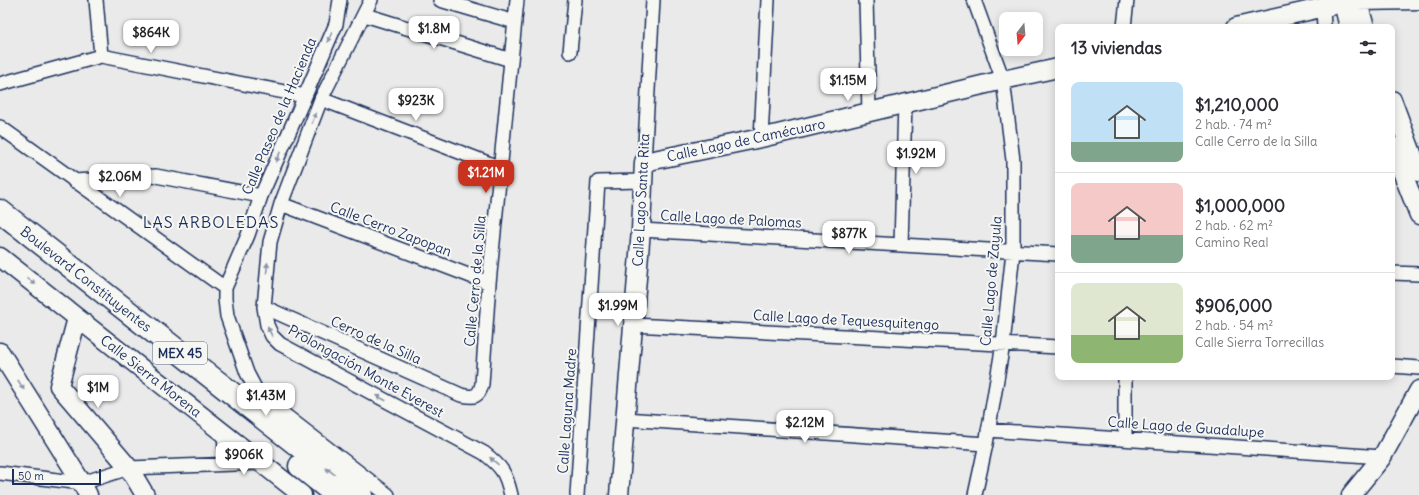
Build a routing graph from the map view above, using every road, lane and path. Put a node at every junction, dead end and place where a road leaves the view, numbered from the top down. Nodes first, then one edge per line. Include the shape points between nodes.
1 (96, 0) edge
2 (340, 0) edge
3 (371, 0) edge
4 (440, 0) edge
5 (517, 0) edge
6 (575, 0) edge
7 (653, 0) edge
8 (768, 0) edge
9 (866, 0) edge
10 (974, 0) edge
11 (1127, 0) edge
12 (1419, 0) edge
13 (1350, 1) edge
14 (1324, 8) junction
15 (365, 15) junction
16 (515, 22) junction
17 (1124, 24) edge
18 (1250, 24) edge
19 (1324, 24) edge
20 (1349, 24) edge
21 (1363, 24) edge
22 (570, 52) dead end
23 (101, 56) junction
24 (511, 60) junction
25 (1055, 69) edge
26 (1003, 80) junction
27 (0, 84) edge
28 (306, 96) junction
29 (321, 99) junction
30 (905, 103) junction
31 (1395, 109) edge
32 (869, 112) junction
33 (0, 127) edge
34 (761, 138) junction
35 (1395, 148) edge
36 (644, 162) junction
37 (1412, 162) edge
38 (501, 168) junction
39 (74, 181) junction
40 (642, 181) junction
41 (261, 196) junction
42 (282, 204) junction
43 (0, 211) edge
44 (1419, 216) edge
45 (0, 228) edge
46 (641, 230) junction
47 (248, 235) junction
48 (270, 242) junction
49 (901, 245) junction
50 (1013, 252) junction
51 (1055, 254) edge
52 (3, 264) edge
53 (1395, 273) edge
54 (1419, 274) edge
55 (489, 283) junction
56 (226, 288) junction
57 (264, 307) junction
58 (77, 318) junction
59 (633, 325) junction
60 (1003, 344) junction
61 (1055, 347) edge
62 (0, 352) edge
63 (1395, 366) edge
64 (1419, 368) edge
65 (1125, 380) edge
66 (1419, 390) edge
67 (476, 396) joint
68 (625, 419) junction
69 (988, 430) junction
70 (224, 433) junction
71 (1125, 439) junction
72 (986, 444) junction
73 (1382, 458) junction
74 (262, 463) junction
75 (226, 464) junction
76 (129, 468) junction
77 (0, 473) edge
78 (85, 489) edge
79 (145, 495) edge
80 (302, 495) edge
81 (336, 495) edge
82 (361, 495) edge
83 (388, 495) edge
84 (511, 495) edge
85 (577, 495) edge
86 (619, 495) edge
87 (975, 495) edge
88 (1351, 495) edge

1 - 23 street
2 -> 28 street, Calle Paseo de la Hacienda via 336,24
3 - 15 street, Prolongación Monte Everest
4 - 16 street
5 - 16 street, Calle Cerro de la Silla
6 - 22 street
7 - 36 street, Calle Lago Santa Rita
8 - 34 street
9 - 32 street
10 - 26 street, Calle Lago de Zayula
11 - 17 street
12 - 13 street
13 - 14 street
13 - 20 street
13 - 21 street
14 - 18 street
14 - 19 street
15 - 24 street
15 - 29 street, Prolongación Monte Everest
16 - 24 street, Calle Cerro de la Silla
23 - 27 street
23 - 28 street
24 - 38 street, Calle Cerro de la Silla
25 - 26 street, Calle Lago de Camécuaro
26 - 30 street, Calle Lago de Camécuaro
26 - 50 street, Calle Lago de Zayula via 1014,160
28 -> 41 street, Calle Paseo de la Hacienda
29 - 38 street
42 -> 29 street, Prolongación Monte Everest
30 - 32 street, Calle Lago de Camécuaro
30 - 49 street
31 - 37 street
32 - 34 street, Calle Lago de Camécuaro
33 - 39 street
34 - 36 street, Calle Lago de Camécuaro
35 - 37 street
36 - 40 street, Calle Lago Santa Rita
37 - 44 street
38 - 55 street, Calle Cerro de la Silla
39 - 41 street via 156,176
39 - 56 street
40 - 46 street, Calle Lago Santa Rita
40 - 85 street, Calle Laguna Madre via 598,182
41 - 47 street, Calle Paseo de la Hacienda
42 - 48 street, Prolongación Monte Everest
42 - 55 street, Calle Cerro Zapopan
82 -> 43 highway, Boulevard Constituyentes / MEX 45
45 - 81 highway, Boulevard Constituyentes / MEX 45
46 - 49 street, Calle Lago de Palomas
46 - 59 street, Calle Lago Santa Rita
47 - 48 street
47 - 56 street, Calle Paseo de la Hacienda
57 -> 48 street, Prolongación Monte Everest
49 - 50 street, Calle Lago de Palomas
50 - 51 street, Calle Lago de Palomas
50 - 60 street, Calle Lago de Zayula
52 -> 58 street, Calle Sierra Morena
53 - 54 street
55 - 67 street, Calle Cerro de la Silla via 482,384
56 - 83 street via 227,316 247,373 256,390
57 - 67 street, Cerro de la Silla via 461,395
84 -> 57 street, Prolongación Monte Everest via 500,466 484,453 280,344 272,336 267,325
58 - 70 street, Calle Sierra Morena
58 - 76 street via 59,386
59 - 60 street, Calle Lago de Tequesquitengo
59 - 68 street, Calle Lago Santa Rita
60 - 61 street, Calle Lago de Tequesquitengo
60 - 69 street, Calle Lago de Zayula
62 -> 78 street
63 - 64 street
65 - 71 street
66 - 73 street
68 - 72 street
68 - 86 street, Calle Lago Santa Rita
69 - 71 street, Calle Lago de Guadalupe
69 - 72 street, Calle Lago de Zayula
70 - 74 street, Calle Sierra Morena
70 - 75 street
71 - 73 street, Calle Lago de Guadalupe
72 - 87 street, Calle Lago de Zayula
73 - 88 street
74 - 75 street
74 - 80 street, Calle Sierra Morena
75 - 76 street
76 - 78 street
76 - 79 street
77 - 78 street

